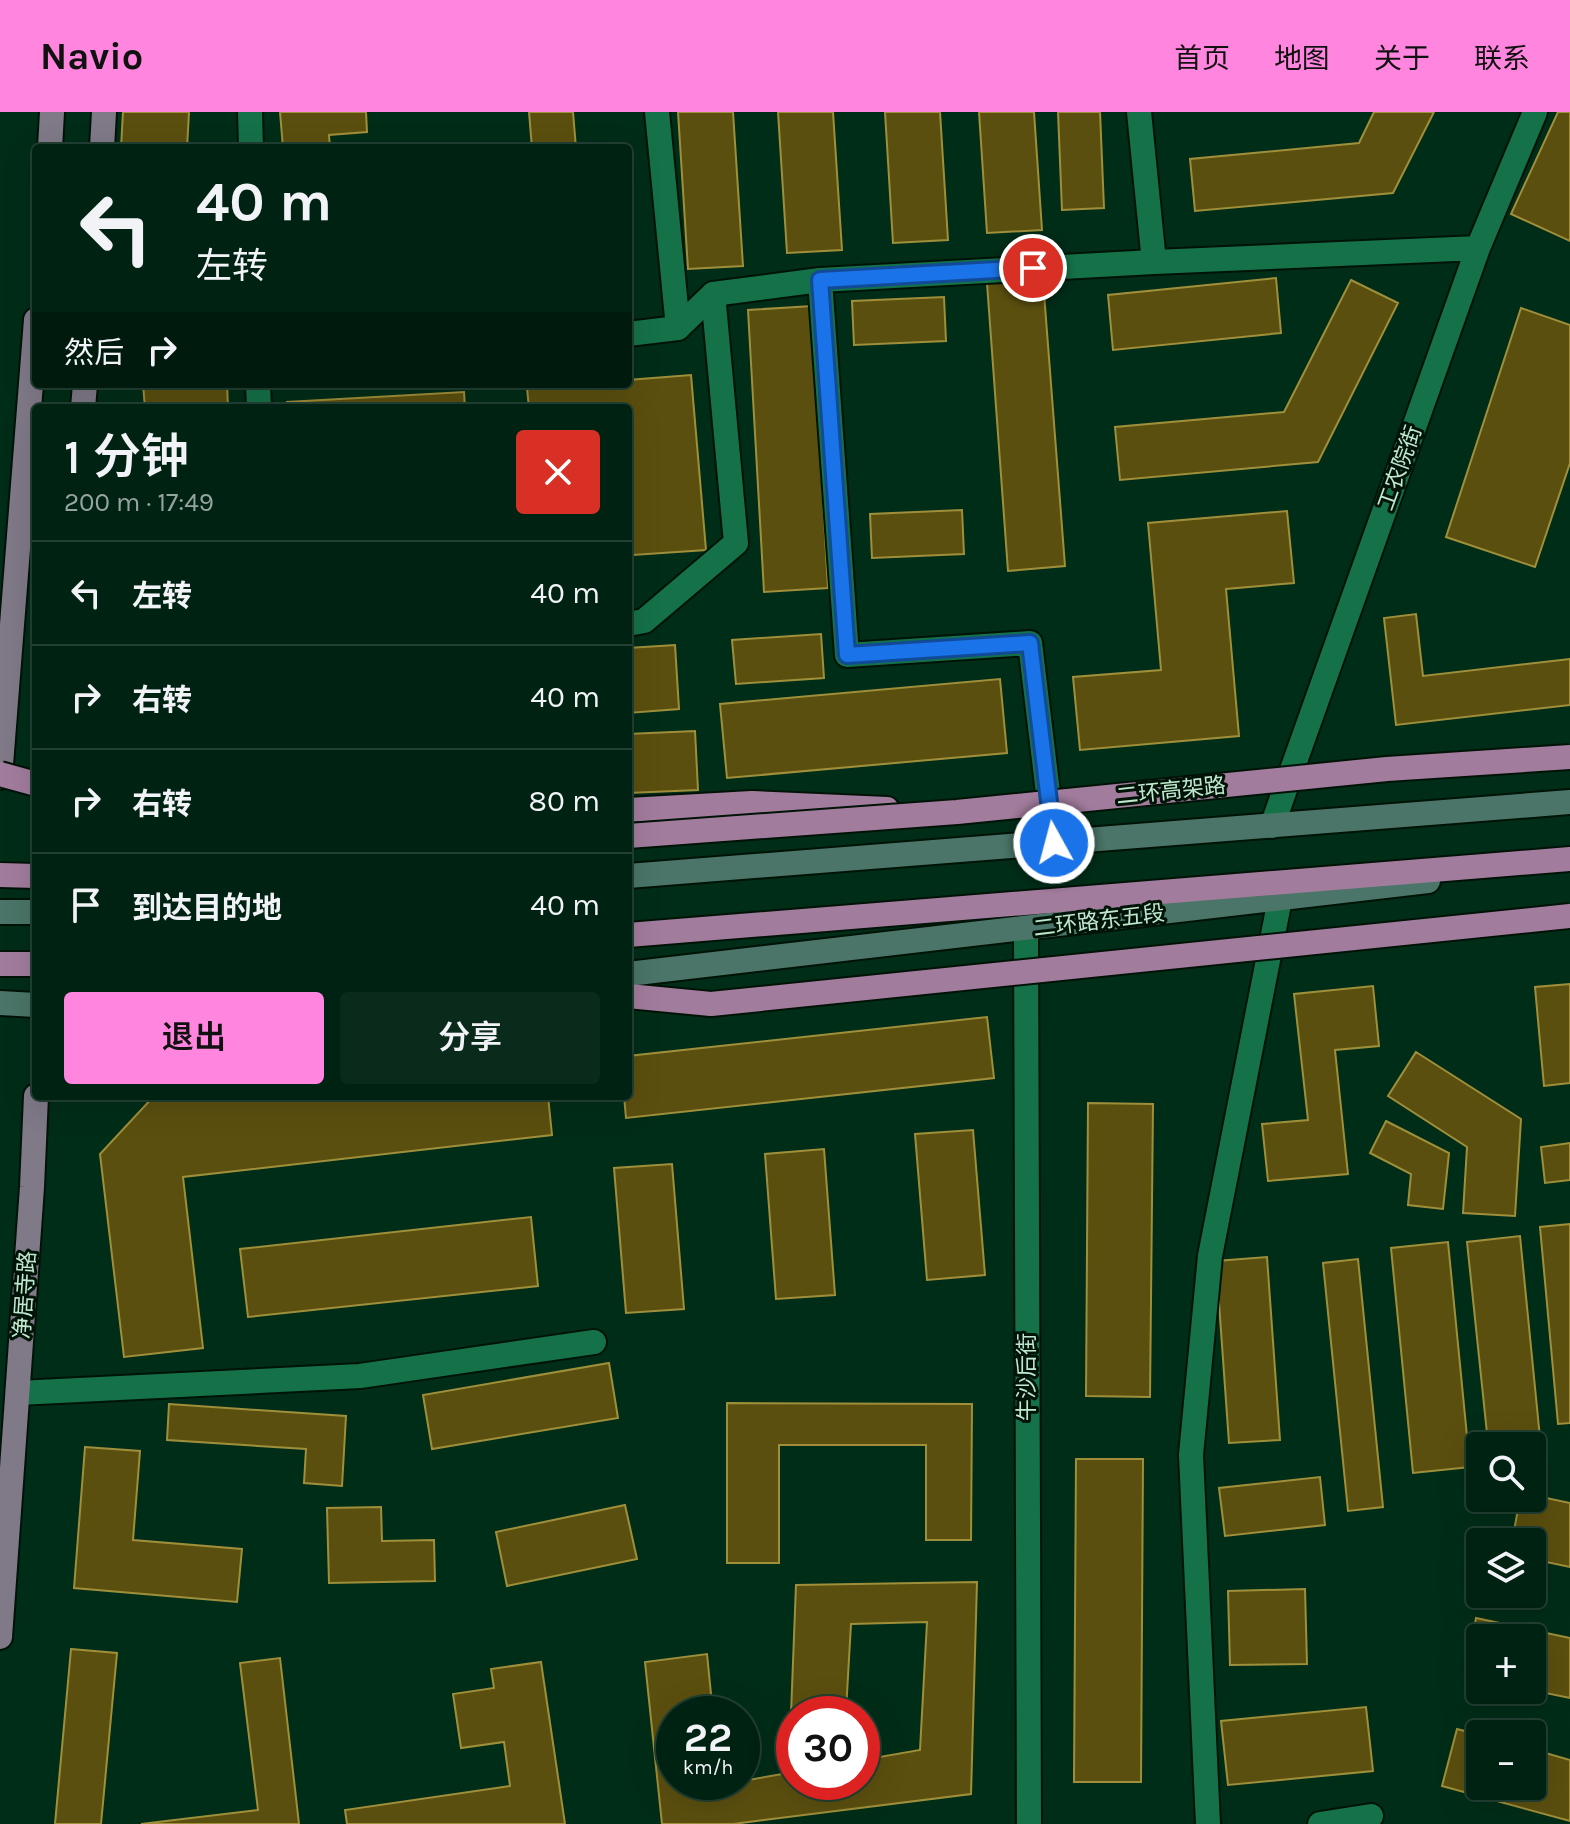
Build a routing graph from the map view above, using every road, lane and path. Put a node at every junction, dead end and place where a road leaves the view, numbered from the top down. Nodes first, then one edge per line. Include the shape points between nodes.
1 (52, 112) edge
2 (104, 112) edge
3 (250, 112) edge
4 (657, 112) edge
5 (1139, 112) edge
6 (1535, 112) edge
7 (50, 144) edge
8 (102, 144) edge
9 (251, 144) edge
10 (1478, 248) junction
11 (1154, 262) junction
12 (820, 280) junction
13 (713, 294) junction
14 (678, 328) junction
15 (632, 334) edge
16 (32, 371) edge
17 (632, 623) edge
18 (1570, 757) edge
19 (0, 776) edge
20 (32, 783) edge
21 (1570, 802) edge
22 (632, 810) edge
23 (957, 812) junction
24 (1272, 826) junction
25 (632, 836) edge
26 (1054, 843) junction
27 (1570, 861) edge
28 (0, 875) edge
29 (32, 876) edge
30 (632, 876) edge
31 (1280, 899) junction
32 (0, 912) edge
33 (32, 912) edge
34 (1570, 916) edge
35 (1026, 929) junction
36 (632, 935) edge
37 (0, 964) edge
38 (32, 964) edge
39 (632, 974) edge
40 (632, 996) edge
41 (0, 1003) edge
42 (32, 1005) edge
43 (36, 1100) edge
44 (594, 1342) dead end
45 (18, 1393) junction
46 (0, 1637) edge
47 (1371, 1816) dead end
48 (1029, 1824) edge
49 (1208, 1824) edge
50 (1320, 1824) edge

1 - 7 main road
2 - 8 main road
3 - 9 street
4 - 14 street
5 - 11 street
6 - 10 street, 工农院街
10 - 11 street
10 - 24 street, 工农院街
11 - 12 street
12 - 13 street
12 - 26 street via 847,655 1030,643
13 - 14 street
13 - 17 street via 736,543 644,621
14 - 15 street
16 - 19 main road
18 - 23 highway, 二环高架路, bridge via 1387,769
19 - 20 highway, bridge
21 - 24 main road
22 - 23 highway, bridge via 752,803
23 - 25 highway, 二环高架路, bridge
24 - 26 main road
26 - 30 main road
27 - 31 main road, 二环路东五段
27 - 36 highway
28 - 29 highway, bridge
31 - 35 main road, 二环路东五段
31 - 49 street via 1210,1256 1191,1455
32 - 33 main road
34 - 40 highway, bridge via 711,1004
35 - 39 main road, 二环路东五段
35 - 48 street, 牛沙后街
37 - 38 highway, bridge
41 - 42 main road
43 - 45 main road, 净居寺路
44 - 45 street via 360,1376
45 - 46 main road, 净居寺路
47 - 50 street

